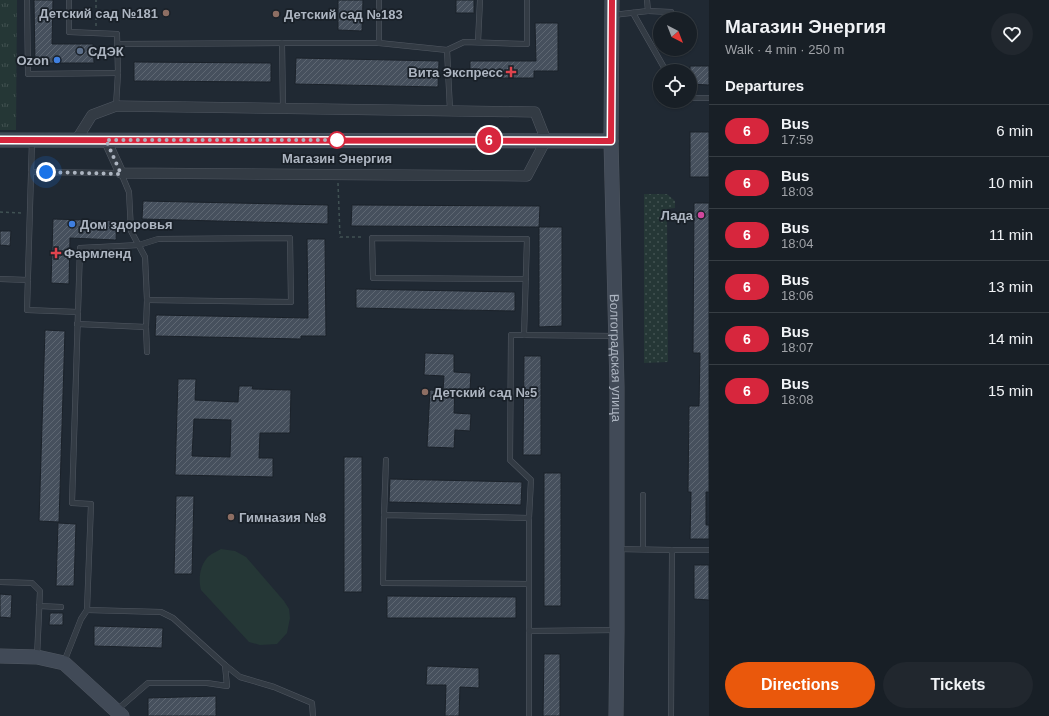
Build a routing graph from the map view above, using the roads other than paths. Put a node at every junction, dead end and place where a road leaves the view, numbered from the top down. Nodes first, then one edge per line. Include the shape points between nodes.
1 (27, 0) edge
2 (69, 0) edge
3 (379, 0) edge
4 (480, 0) edge
5 (527, 0) edge
6 (612, 0) edge
7 (648, 0) edge
8 (648, 12) junction
9 (653, 12) edge
10 (633, 13) junction
11 (612, 15) junction
12 (478, 42) junction
13 (282, 43) junction
14 (379, 43) junction
15 (118, 44) junction
16 (447, 50) junction
17 (662, 64) edge
18 (118, 73) junction
19 (697, 98) edge
20 (709, 98) edge
21 (116, 106) junction
22 (283, 107) junction
23 (450, 110) junction
24 (77, 139) junction
25 (0, 140) edge
26 (32, 140) junction
27 (106, 140) junction
28 (546, 140) junction
29 (611, 141) junction
30 (31, 172) junction
31 (121, 174) junction
32 (139, 245) junction
33 (0, 279) edge
34 (526, 279) junction
35 (28, 280) junction
36 (147, 300) junction
37 (78, 312) junction
38 (78, 324) junction
39 (146, 327) junction
40 (524, 335) junction
41 (616, 336) junction
42 (147, 352) dead end
43 (386, 460) dead end
44 (643, 495) dead end
45 (384, 515) junction
46 (529, 518) junction
47 (617, 549) junction
48 (643, 549) junction
49 (672, 550) junction
50 (709, 550) edge
51 (0, 582) edge
52 (529, 584) junction
53 (39, 606) junction
54 (61, 607) dead end
55 (87, 610) junction
56 (617, 630) junction
57 (529, 631) junction
58 (0, 655) edge
59 (38, 657) junction
60 (64, 663) junction
61 (225, 665) junction
62 (120, 713) edge
63 (313, 716) edge
64 (529, 716) edge
65 (616, 716) edge
66 (671, 716) edge

1 - 18 lane via 28,74
2 - 15 lane via 69,32 117,34
3 - 14 lane
4 - 12 lane
5 - 12 lane via 527,44
6 - 11 main road, Волгоградская улица
7 - 8 lane
8 - 9 lane
8 - 10 lane
10 - 11 lane
10 - 17 lane
11 - 29 main road, Волгоградская улица
12 - 16 lane via 464,42
13 - 14 lane
13 - 15 lane
13 - 22 lane
14 - 16 lane
15 - 18 lane
16 - 23 lane
18 - 21 lane
19 - 20 lane
21 - 22 street
21 - 24 street via 92,115
22 - 23 street
23 - 28 street via 536,112
24 - 26 main road
24 - 27 main road
25 - 26 main road
26 - 30 lane
27 - 28 main road
27 - 31 street
28 - 29 main road
28 - 31 street via 527,176
29 - 41 main road, Волгоградская улица
30 - 31 lane
30 - 35 lane
31 - 32 lane via 129,192 131,231
32 - 36 lane via 145,257
32 - 36 lane via 158,239 290,238 291,302
32 - 37 lane via 80,248
33 - 35 lane
34 - 34 lane via 527,239 372,238 373,278
34 - 40 lane
35 - 37 lane via 27,310
36 - 39 lane
37 - 38 lane
38 - 39 lane
38 - 55 lane via 72,504 91,504
39 - 42 lane
40 - 41 lane
40 - 46 lane via 511,334 510,460 531,480
41 - 47 main road, Волгоградская улица
43 - 45 lane
44 - 48 lane
45 - 46 lane
45 - 52 lane via 383,583
46 - 52 lane
47 - 48 lane
47 - 56 main road, Волгоградская улица
48 - 49 lane
49 - 50 lane
49 - 66 lane
51 - 53 lane via 32,583 40,591
52 - 57 lane
53 - 54 lane
53 - 59 lane
55 - 60 lane via 80,619
55 - 61 lane via 161,612 173,618
56 - 57 lane
56 - 65 main road, Волгоградская улица
57 - 64 lane
58 - 59 main road
59 - 60 main road
60 - 62 main road
61 - 62 lane via 227,686 207,683 148,683
61 - 63 lane via 240,678 274,687 312,703

